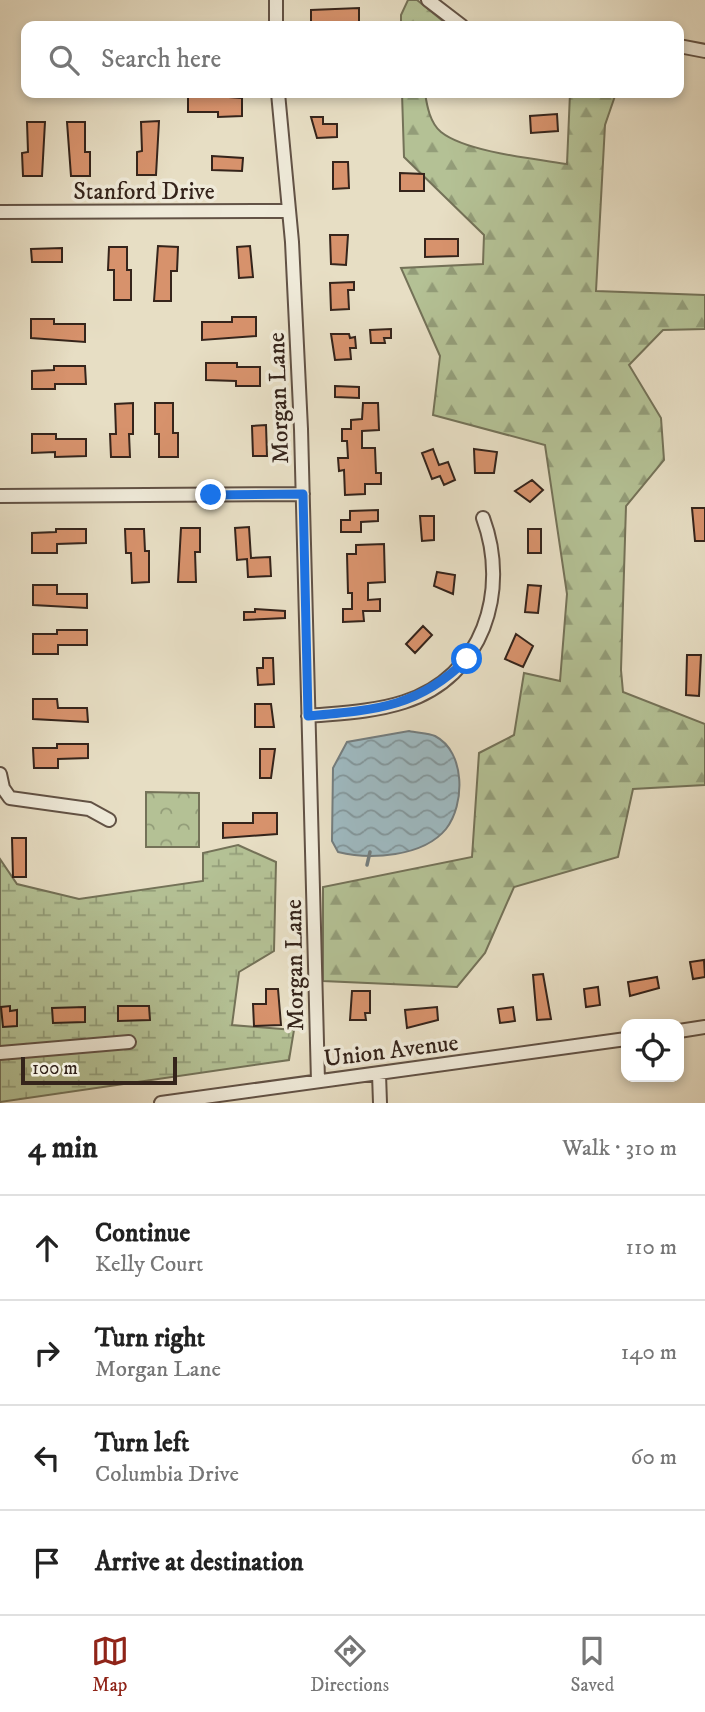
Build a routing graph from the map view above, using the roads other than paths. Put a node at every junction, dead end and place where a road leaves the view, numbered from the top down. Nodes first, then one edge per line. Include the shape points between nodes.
1 (276, 0) edge
2 (428, 0) edge
3 (276, 21) edge
4 (455, 21) edge
5 (684, 47) edge
6 (705, 51) edge
7 (278, 98) edge
8 (289, 211) junction
9 (0, 212) edge
10 (303, 494) junction
11 (0, 496) edge
12 (484, 519) dead end
13 (308, 716) junction
14 (0, 774) edge
15 (109, 820) dead end
16 (705, 1027) edge
17 (684, 1030) edge
18 (621, 1039) edge
19 (129, 1042) dead end
20 (0, 1053) edge
21 (379, 1074) junction
22 (318, 1081) junction
23 (162, 1103) edge
24 (380, 1103) edge

1 - 3 street
2 - 4 street
5 - 6 street
7 - 8 street, Morgan Lane
8 - 9 street, Stanford Drive
8 - 10 street, Morgan Lane
10 - 11 street
10 - 13 street, Morgan Lane
12 - 13 street via 495,563 494,595 485,628 467,659 447,679 405,702
13 - 22 street, Morgan Lane
14 - 15 street via 10,798 89,809
16 - 17 street
18 - 21 street, Union Avenue
19 - 20 street
21 - 22 street, Union Avenue
21 - 24 street
22 - 23 street, Union Avenue

